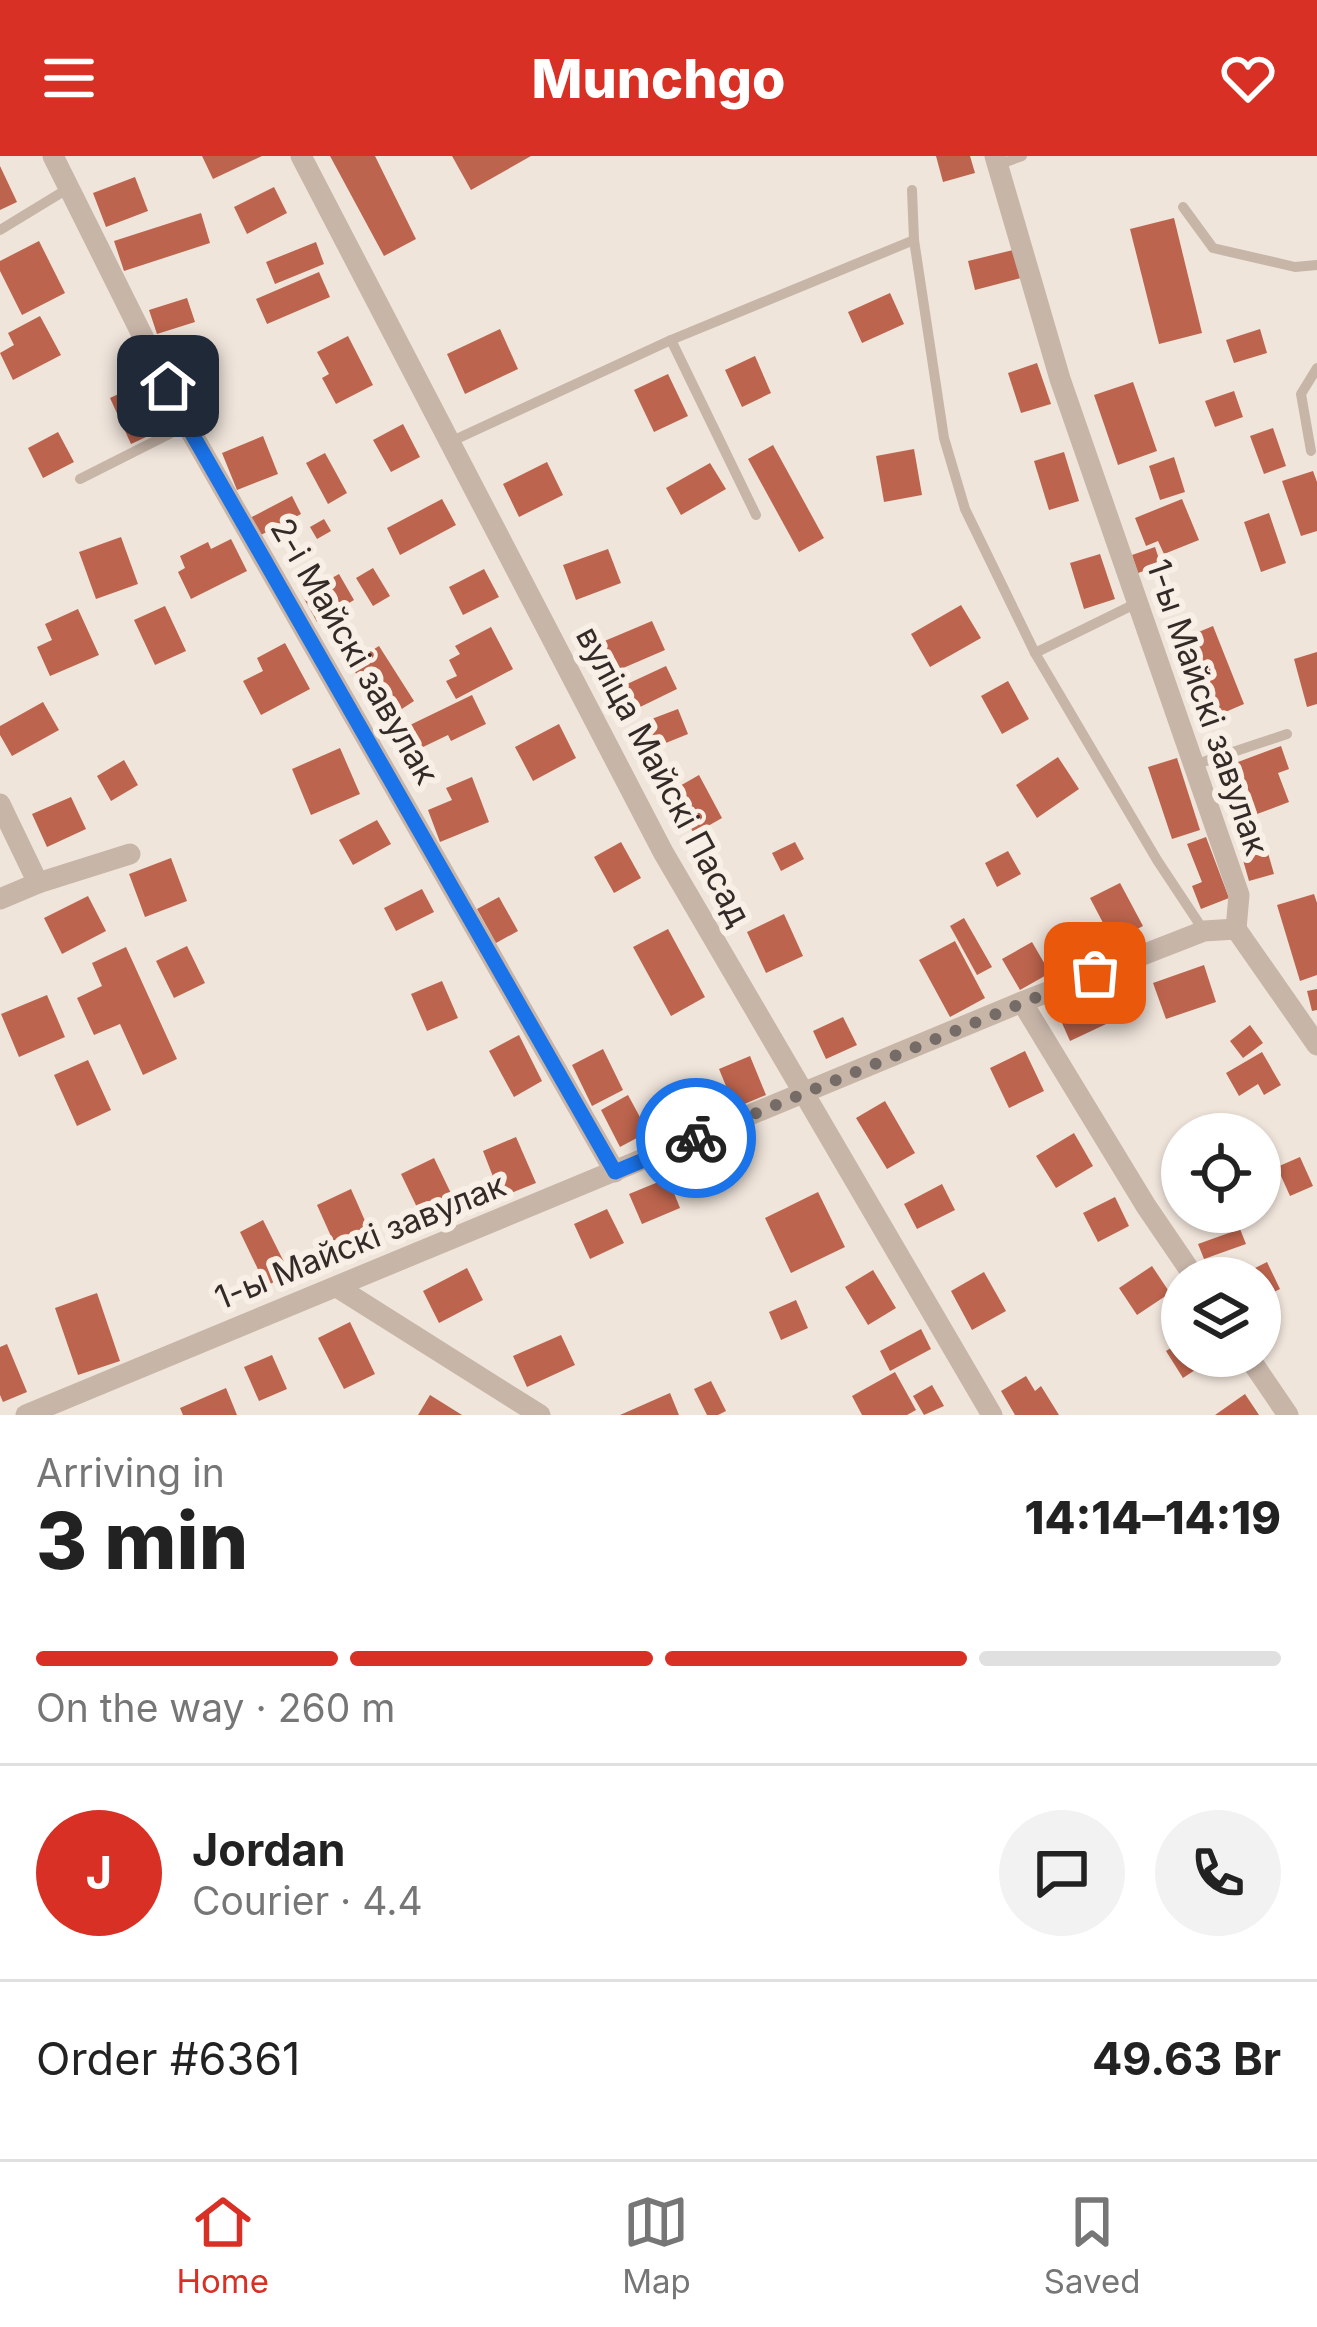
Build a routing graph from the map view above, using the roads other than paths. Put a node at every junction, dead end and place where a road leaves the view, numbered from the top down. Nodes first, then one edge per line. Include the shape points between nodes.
1 (53, 156) edge
2 (301, 156) edge
3 (1022, 156) edge
4 (996, 161) edge
5 (69, 188) junction
6 (912, 190) dead end
7 (1184, 207) dead end
8 (0, 230) edge
9 (914, 240) junction
10 (1317, 265) edge
11 (671, 340) junction
12 (1317, 368) edge
13 (187, 425) junction
14 (450, 442) junction
15 (1311, 451) dead end
16 (80, 479) dead end
17 (756, 515) dead end
18 (1137, 603) junction
19 (1035, 653) junction
20 (1287, 734) dead end
21 (1193, 765) junction
22 (0, 804) edge
23 (130, 854) dead end
24 (38, 883) junction
25 (0, 899) edge
26 (1236, 929) junction
27 (1204, 931) junction
28 (1022, 1002) junction
29 (1314, 1038) edge
30 (803, 1094) junction
31 (615, 1172) junction
32 (1181, 1257) edge
33 (337, 1287) junction
34 (1262, 1377) edge
35 (515, 1409) edge
36 (26, 1415) edge
37 (540, 1415) edge
38 (992, 1415) edge
39 (1288, 1415) edge

1 - 5 street, 2-і Майскі завулак
2 - 14 street, вуліца Майскі Пасад
3 - 4 lane
4 - 18 street, 1-ы Майскі завулак
5 - 8 lane
5 - 13 street, 2-і Майскі завулак
6 - 9 lane
7 - 10 lane via 1213,248
9 - 11 lane
9 - 19 lane via 949,456 965,509
11 - 14 lane
11 - 17 lane
12 - 15 lane via 1301,394
13 - 16 lane
13 - 31 street, 2-і Майскі завулак
14 - 30 street, вуліца Майскі Пасад via 663,851
18 - 19 lane
18 - 21 street, 1-ы Майскі завулак
19 - 27 lane
20 - 21 lane
21 - 26 street, 1-ы Майскі завулак via 1239,895
22 - 24 street
23 - 24 street
24 - 25 street
26 - 27 street, 1-ы Майскі завулак
26 - 29 street
27 - 28 street, 1-ы Майскі завулак
28 - 30 street, 1-ы Майскі завулак
28 - 32 street
30 - 31 street, 1-ы Майскі завулак
30 - 38 street, вуліца Майскі Пасад
31 - 33 street, 1-ы Майскі завулак
33 - 35 street
33 - 36 street, 1-ы Майскі завулак
34 - 39 street
35 - 37 street

